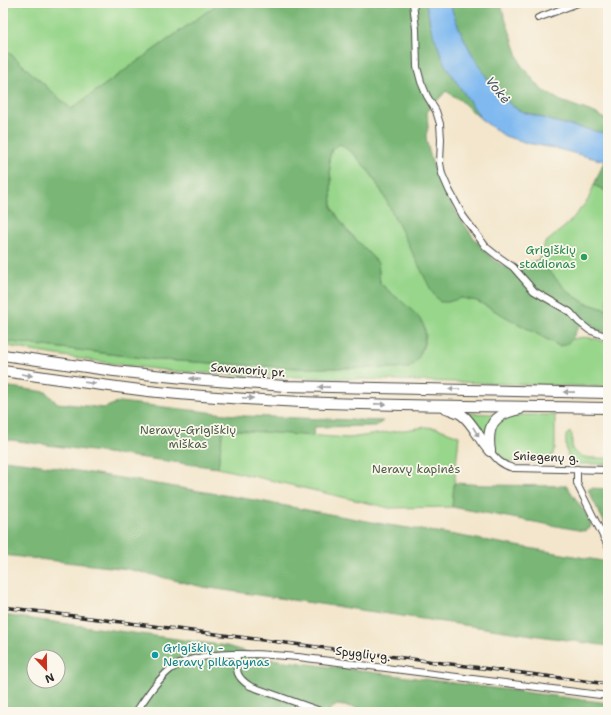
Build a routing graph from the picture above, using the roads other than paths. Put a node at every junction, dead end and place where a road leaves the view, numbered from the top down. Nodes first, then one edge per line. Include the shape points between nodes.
1 (413, 3) edge
2 (578, 3) edge
3 (538, 18) dead end
4 (608, 337) edge
5 (3, 350) edge
6 (3, 355) edge
7 (3, 371) edge
8 (114, 371) junction
9 (608, 393) edge
10 (434, 404) junction
11 (536, 406) junction
12 (608, 408) edge
13 (490, 451) junction
14 (577, 469) junction
15 (608, 470) edge
16 (608, 546) edge
17 (237, 654) junction
18 (608, 696) edge
19 (136, 712) edge
20 (323, 712) edge

1 - 4 street via 417,67 440,124 442,174 463,216 486,247 513,267 534,291 570,312 589,330
2 - 3 street
5 - 8 highway
6 - 8 highway, Savanorių pr.
7 -> 10 highway via 149,391 343,403
9 -> 8 highway, Savanorių pr. via 285,386
10 - 11 highway
10 -> 13 highway via 459,413 467,419
11 - 12 highway
11 - 13 highway via 501,415 489,432
13 - 14 street, Sniegenų g. via 496,460 513,468
14 - 15 street, Sniegenų g.
14 - 16 street via 579,488
17 - 18 street, Spyglių g. via 298,657
17 - 19 street, Spyglių g. via 201,658 184,662 171,669 152,689
17 - 20 street via 237,673 240,680 250,686

